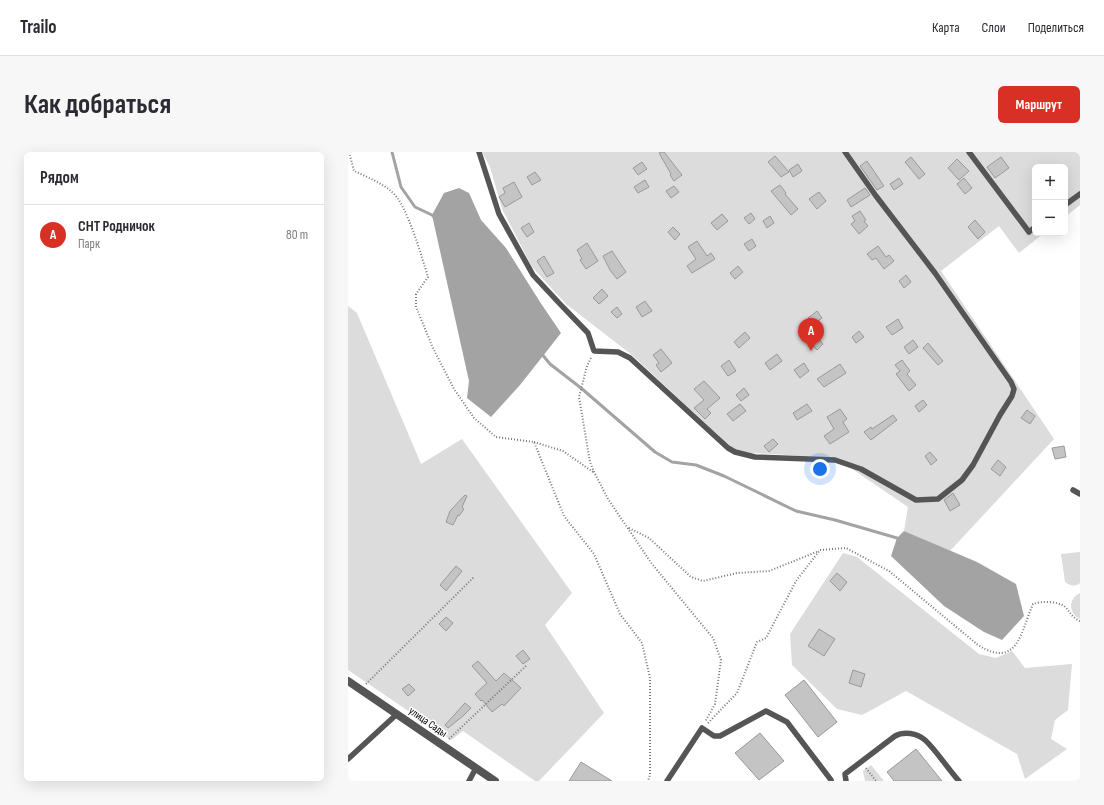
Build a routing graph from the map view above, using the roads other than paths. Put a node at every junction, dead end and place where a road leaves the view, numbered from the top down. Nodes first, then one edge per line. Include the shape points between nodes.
1 (479, 152) edge
2 (845, 152) edge
3 (970, 152) edge
4 (1080, 194) edge
5 (1068, 203) edge
6 (1032, 230) edge
7 (1073, 490) dead end
8 (1080, 494) edge
9 (348, 681) edge
10 (397, 714) junction
11 (348, 759) edge
12 (476, 768) junction
13 (831, 780) edge
14 (469, 781) edge
15 (495, 781) edge
16 (667, 781) edge
17 (846, 781) edge
18 (958, 781) edge

1 - 2 lane via 499,214 533,275 588,333 594,351 618,352 630,358 735,452 755,457 835,460 861,469 916,500 938,498 962,480 973,465 1014,389 1012,382 935,273
3 - 6 lane via 1029,232
4 - 5 lane
7 - 8 lane
9 - 10 street, улица Сады
10 - 11 lane
10 - 12 street, улица Сады
12 - 14 lane
12 - 15 street, улица Сады
13 - 16 lane via 787,722 766,711 720,736 714,736 702,728
17 - 18 lane via 845,774 895,736 905,733 924,740

